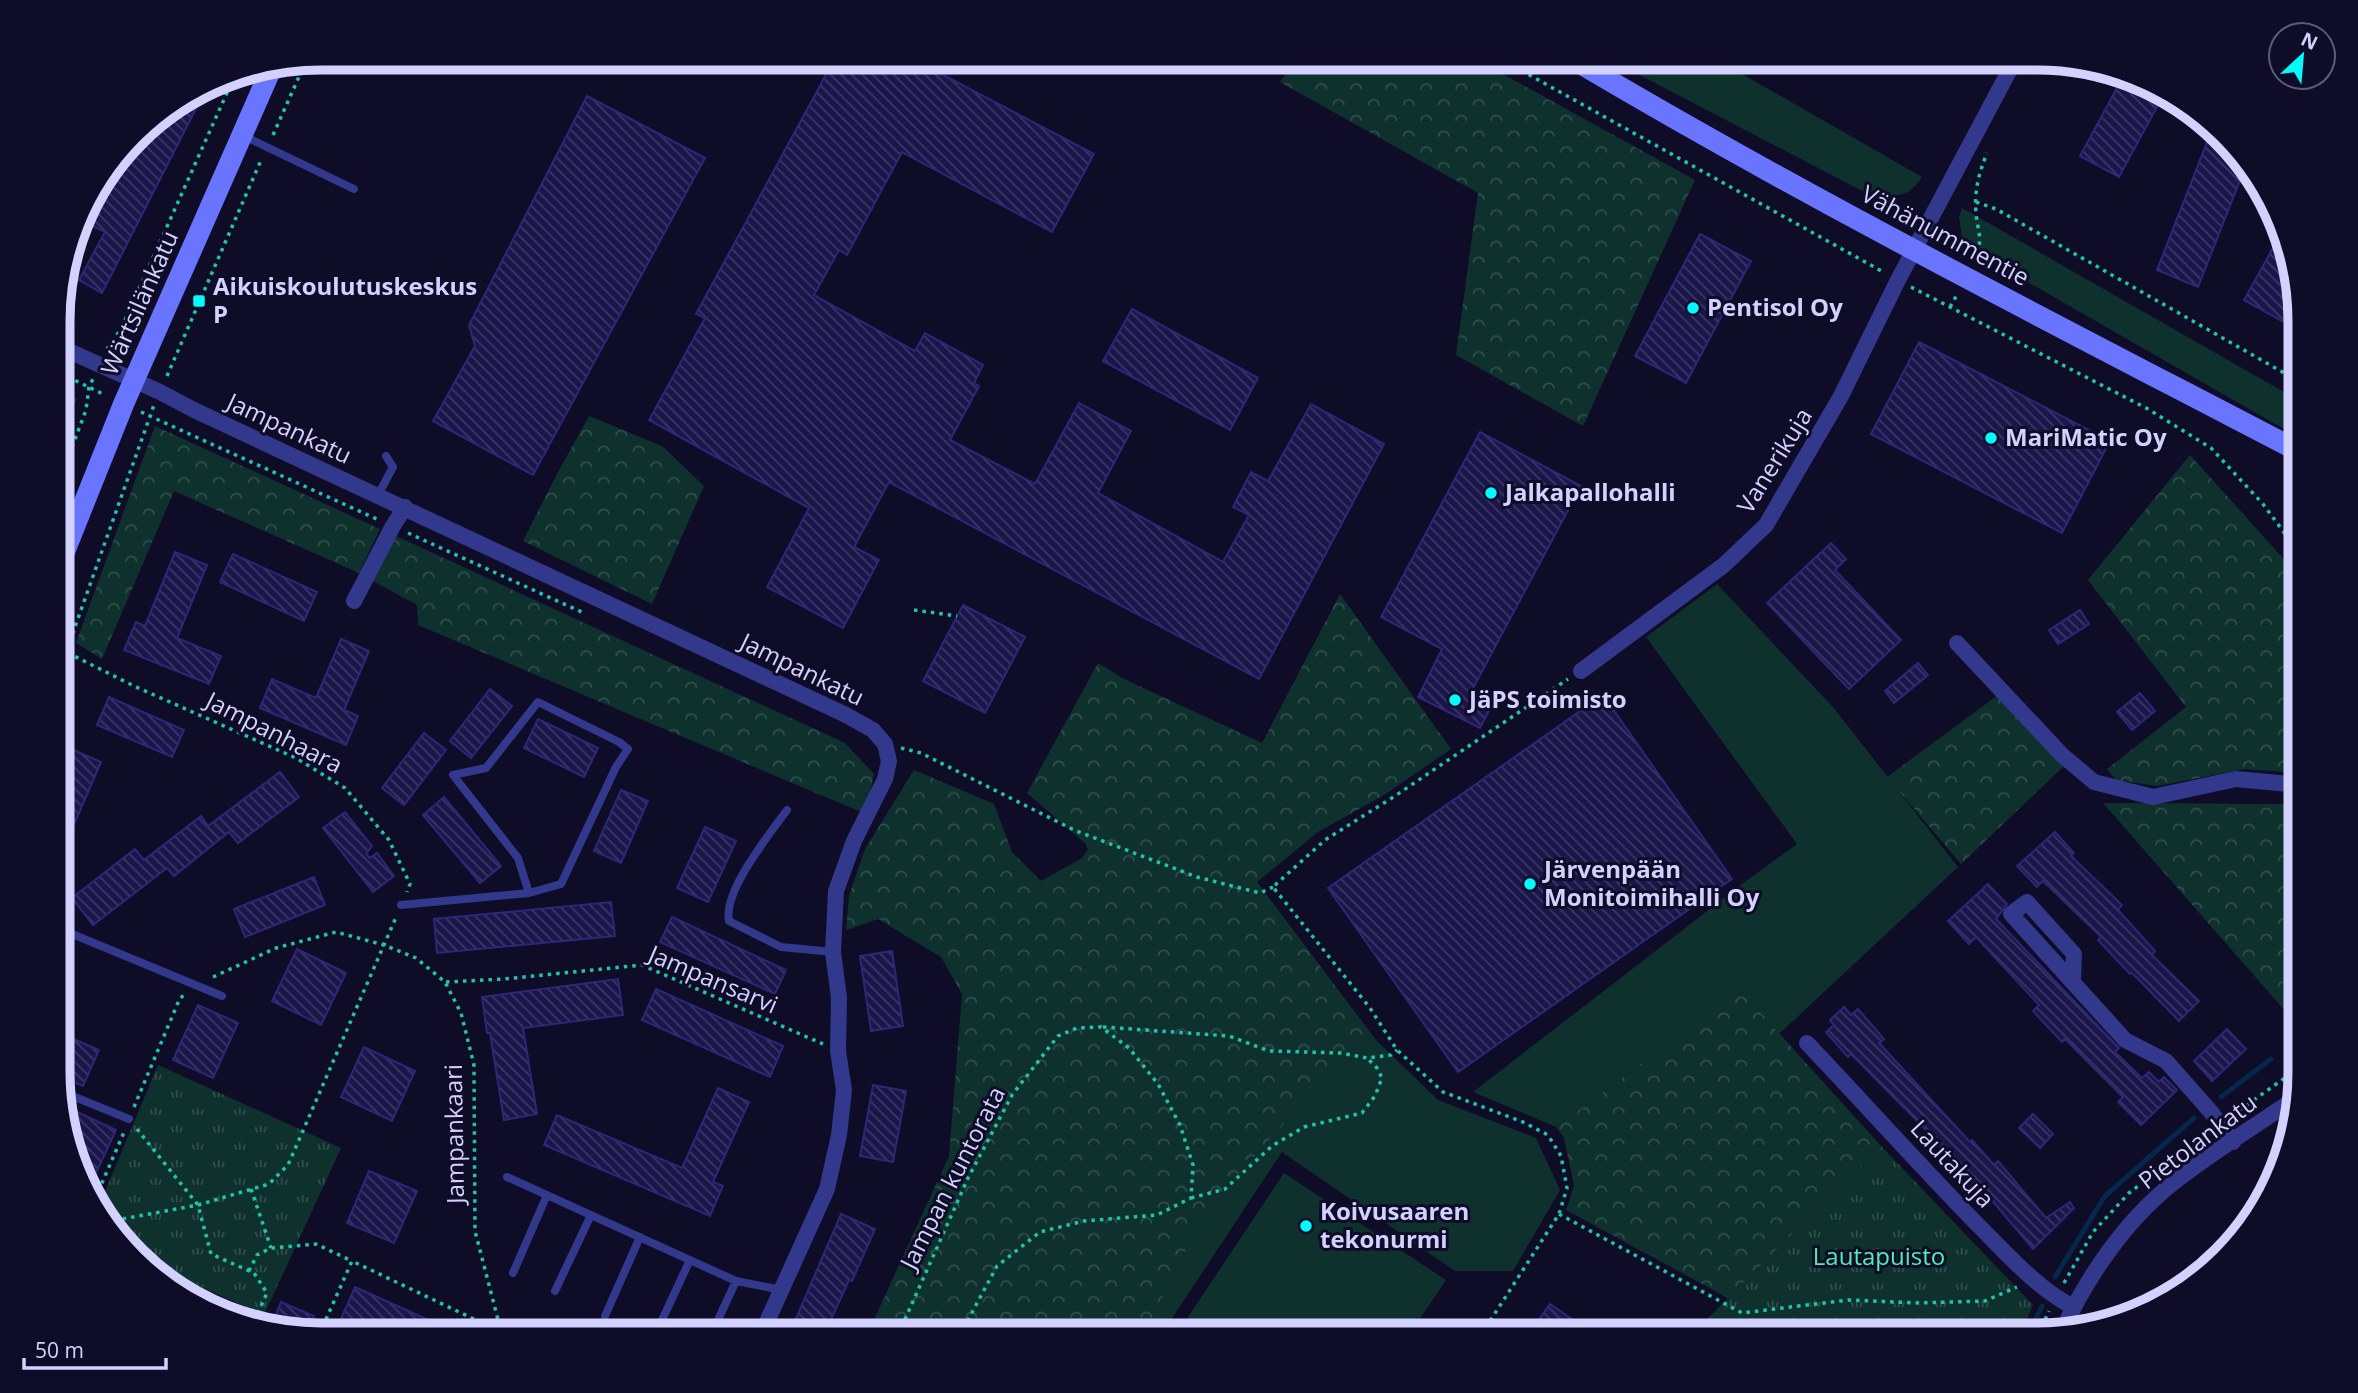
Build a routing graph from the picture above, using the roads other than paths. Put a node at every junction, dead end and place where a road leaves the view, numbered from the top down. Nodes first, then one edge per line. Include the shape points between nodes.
1 (1592, 70) edge
2 (2010, 70) edge
3 (266, 77) edge
4 (244, 136) junction
5 (354, 189) dead end
6 (1915, 250) junction
7 (70, 352) edge
8 (134, 381) junction
9 (2288, 446) edge
10 (386, 456) dead end
11 (378, 495) junction
12 (405, 507) junction
13 (70, 538) edge
14 (354, 601) dead end
15 (1957, 643) dead end
16 (1581, 671) road end
17 (2288, 784) edge
18 (787, 810) dead end
19 (529, 893) junction
20 (401, 905) road end
21 (70, 933) edge
22 (833, 952) junction
23 (2073, 981) junction
24 (222, 996) dead end
25 (1807, 1043) dead end
26 (71, 1096) edge
27 (2286, 1105) edge
28 (129, 1119) road end
29 (2233, 1142) junction
30 (507, 1177) dead end
31 (547, 1195) junction
32 (591, 1215) junction
33 (640, 1237) junction
34 (690, 1260) junction
35 (513, 1273) dead end
36 (736, 1281) junction
37 (782, 1290) junction
38 (555, 1291) dead end
39 (2073, 1307) junction
40 (605, 1316) dead end
41 (2066, 1321) edge
42 (661, 1323) edge
43 (717, 1323) edge
44 (767, 1323) edge

1 - 6 main road, Vähänummentie
2 - 6 street, Vanerikuja
3 - 4 main road, Wärtsilänkatu
4 - 5 lane
4 - 8 main road, Wärtsilänkatu
6 - 9 main road, Vähänummentie
6 - 16 street, Vanerikuja via 1841,396 1766,524 1724,565
7 - 8 street, Jampankatu
8 - 11 street, Jampankatu
8 - 13 main road, Wärtsilänkatu
10 - 11 lane via 393,467
11 - 12 street, Jampankatu
12 - 14 street
12 - 22 street, Jampankatu via 873,730 886,744 890,761 836,891
15 - 17 street via 2062,755 2094,782 2153,797 2236,779
18 - 22 lane via 744,869 727,911 729,921 781,947
19 - 19 lane via 518,858 453,775 486,768 538,702 628,749 561,884
19 - 20 lane
21 - 24 lane
22 - 37 street via 844,1090 839,1135 827,1189
23 - 23 street via 2074,954 2026,902 2011,914
23 - 29 street via 2125,1040 2166,1061
25 - 39 street, Lautakuja via 1950,1196 2035,1279
26 - 28 lane
27 - 29 street, Pietolankatu
29 - 39 street, Pietolankatu via 2172,1183 2126,1228
30 - 31 lane
31 - 32 lane
31 - 35 lane
32 - 33 lane
32 - 38 lane
33 - 34 lane
33 - 40 lane
34 - 36 lane
34 - 42 lane
36 - 37 lane
36 - 43 lane
37 - 44 street
39 - 41 street, Pietolankatu

